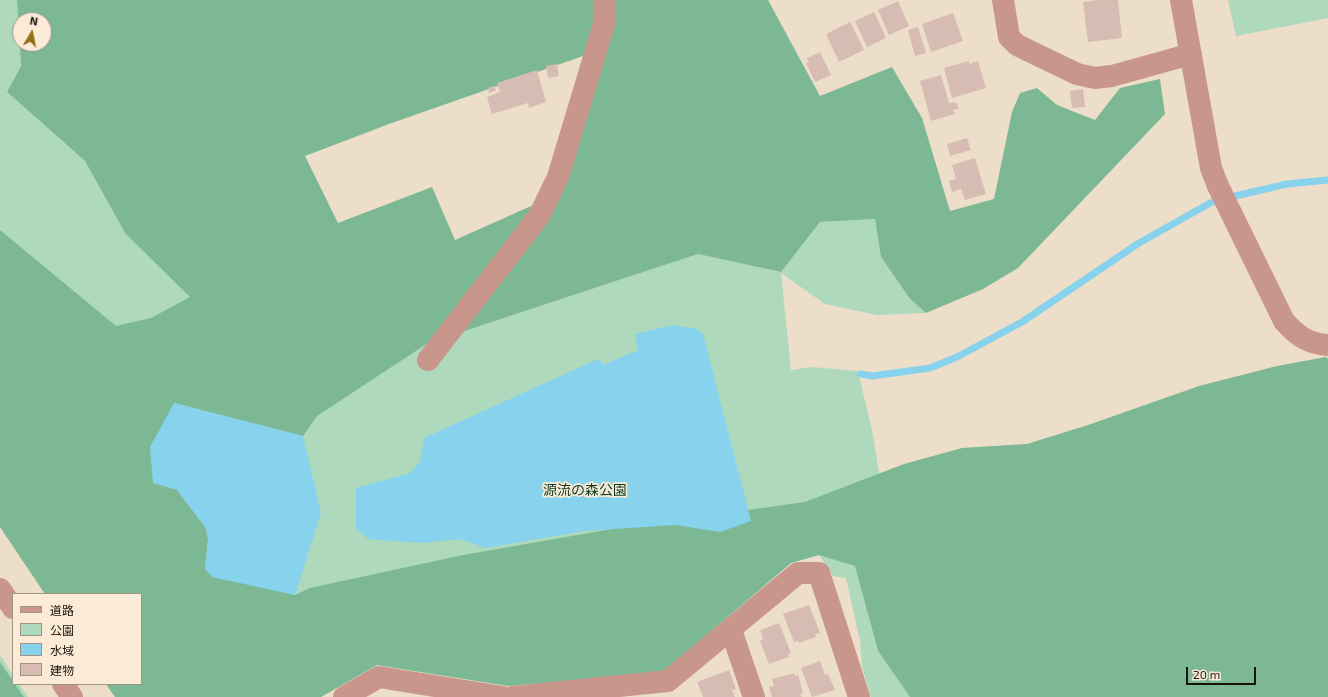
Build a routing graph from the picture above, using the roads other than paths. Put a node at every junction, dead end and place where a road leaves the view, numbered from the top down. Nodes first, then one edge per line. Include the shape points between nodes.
1 (606, 0) edge
2 (1003, 0) edge
3 (1181, 0) edge
4 (1191, 54) junction
5 (1328, 345) edge
6 (428, 360) dead end
7 (0, 589) edge
8 (12, 607) edge
9 (731, 630) junction
10 (64, 685) edge
11 (72, 697) edge
12 (344, 697) edge
13 (503, 697) edge
14 (512, 697) edge
15 (754, 697) edge
16 (859, 697) edge

1 - 6 street via 604,24 558,177 539,216
2 - 4 street via 1009,36 1017,45 1077,74 1095,78 1112,76
3 - 4 street
4 - 5 street via 1211,168 1218,186 1284,322 1295,334 1308,341
7 - 8 street
9 - 14 street via 668,681
9 - 15 street
9 - 16 street via 798,573 818,573
10 - 11 street
12 - 13 street via 379,677

